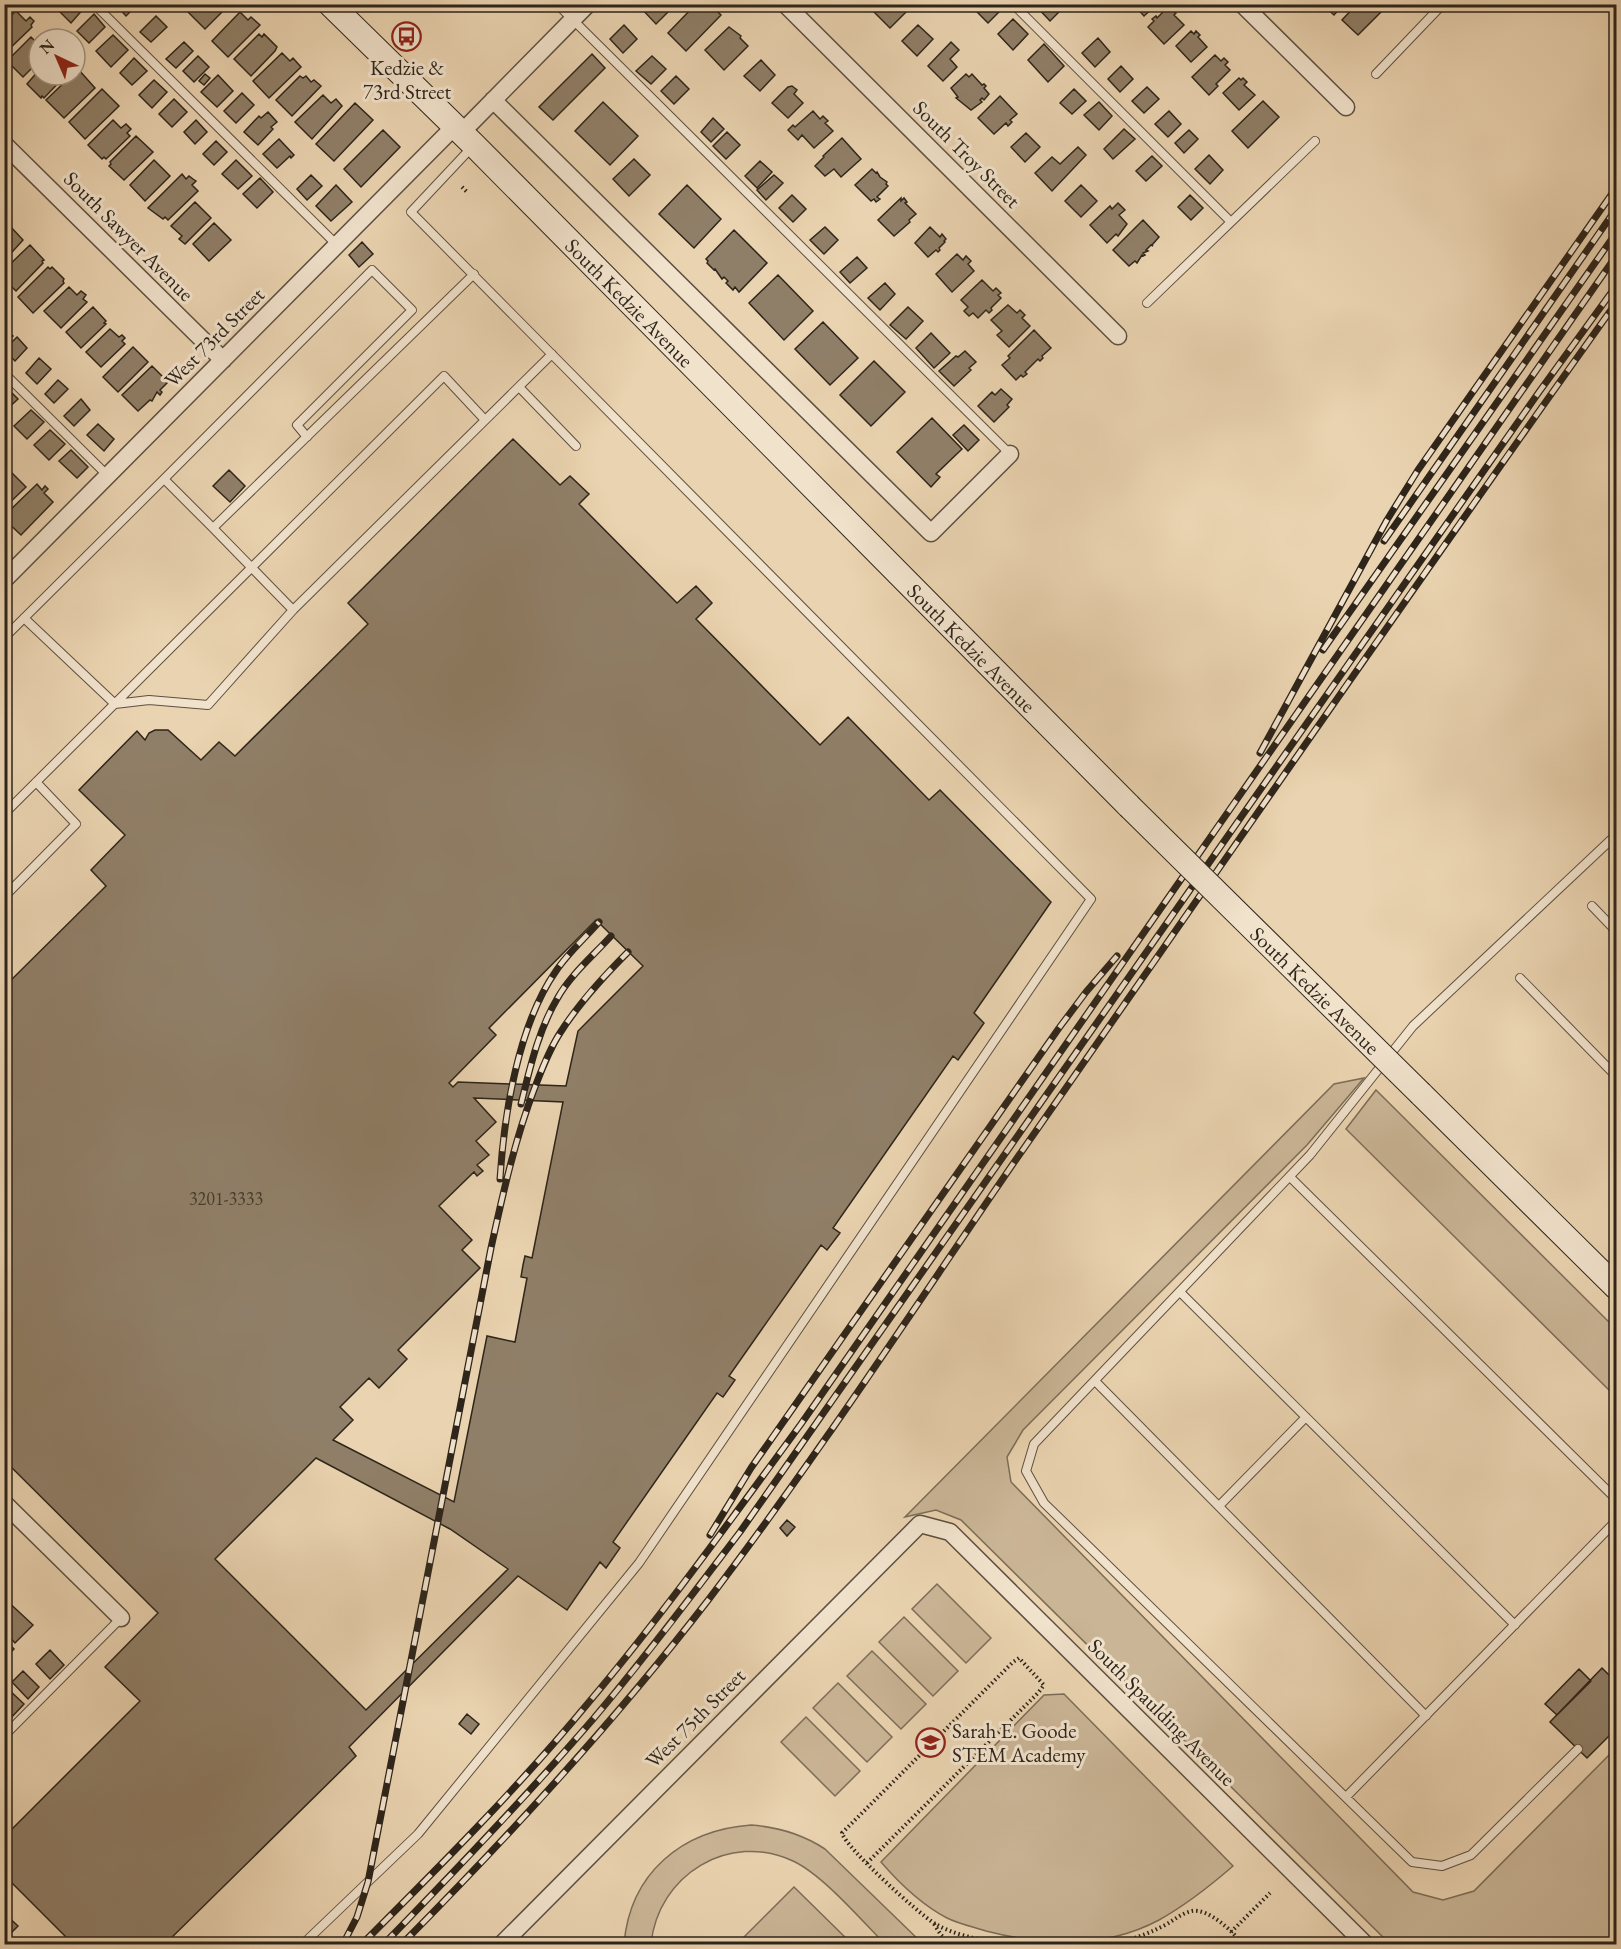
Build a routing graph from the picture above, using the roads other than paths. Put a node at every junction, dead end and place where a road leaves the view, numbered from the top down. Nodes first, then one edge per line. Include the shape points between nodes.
1 (94, 4) edge
2 (330, 4) edge
3 (557, 4) edge
4 (588, 4) edge
5 (785, 4) edge
6 (1013, 4) edge
7 (1242, 4) edge
8 (1443, 4) edge
9 (573, 20) junction
10 (1376, 74) dead end
11 (493, 100) junction
12 (1346, 107) dead end
13 (463, 135) junction
14 (1315, 141) dead end
15 (4, 144) edge
16 (1232, 222) junction
17 (337, 245) junction
18 (474, 274) junction
19 (1147, 303) dead end
20 (1118, 336) dead end
21 (552, 354) junction
22 (223, 360) junction
23 (4, 373) edge
24 (519, 387) junction
25 (485, 420) junction
26 (307, 437) junction
27 (576, 446) dead end
28 (1010, 454) joint
29 (108, 476) junction
30 (164, 478) junction
31 (213, 528) junction
32 (250, 568) junction
33 (4, 580) edge
34 (292, 610) junction
35 (24, 618) junction
36 (4, 638) edge
37 (115, 704) junction
38 (36, 782) junction
39 (4, 814) edge
40 (1617, 834) edge
41 (4, 897) edge
42 (1592, 906) dead end
43 (1617, 931) edge
44 (1520, 978) dead end
45 (1617, 1076) edge
46 (1290, 1177) junction
47 (1617, 1287) edge
48 (1180, 1292) junction
49 (1095, 1381) junction
50 (1306, 1417) junction
51 (1617, 1499) edge
52 (5, 1506) edge
53 (1219, 1506) junction
54 (1617, 1521) edge
55 (920, 1524) joint
56 (121, 1618) joint
57 (1515, 1625) junction
58 (1426, 1716) junction
59 (4, 1736) edge
60 (1578, 1749) dead end
61 (1346, 1797) junction
62 (303, 1944) edge
63 (502, 1944) edge
64 (1365, 1944) edge

1 - 17 lane
2 - 13 main road, South Kedzie Avenue
3 - 9 lane
4 - 9 street, West 73rd Street
5 - 20 street, South Troy Street
6 - 16 lane
7 - 12 street
8 - 10 lane
9 - 11 street, West 73rd Street
9 - 28 lane
11 - 13 street, West 73rd Street
11 - 28 street via 931,533
13 - 17 street, West 73rd Street
13 - 18 lane via 411,212
13 - 47 main road, South Kedzie Avenue, bridge via 1129,806
14 - 16 lane
15 - 22 street, South Sawyer Avenue
16 - 19 lane
17 - 22 street, West 73rd Street
18 - 21 lane
18 - 26 lane
21 - 24 lane
21 - 62 lane via 1091,900 639,1563 418,1834
22 - 29 street, West 73rd Street
23 - 29 lane
24 - 25 lane
24 - 27 lane
25 - 32 lane via 444,376
25 - 34 lane
26 - 30 lane via 297,425 412,310 372,270
26 - 31 lane
29 - 33 street, West 73rd Street
30 - 31 lane
30 - 35 lane
31 - 32 lane
32 - 34 lane
32 - 37 lane
34 - 37 lane via 208,705 149,700
35 - 36 lane
35 - 37 lane
37 - 38 lane
38 - 39 lane
38 - 41 lane via 76,824
40 - 46 lane via 1413,1026
42 - 43 lane
44 - 45 lane
46 - 48 lane
46 - 51 lane
48 - 49 lane
48 - 50 lane
49 - 53 lane
49 - 61 lane via 1035,1444 1026,1471 1044,1503
50 - 53 lane
50 - 57 lane
52 - 56 street
53 - 58 lane
54 - 57 lane
55 - 63 street, West 75th Street
55 - 64 street, South Spaulding Avenue via 950,1532
56 - 59 lane
57 - 58 lane
58 - 61 lane
60 - 61 lane via 1471,1855 1442,1866 1412,1862

